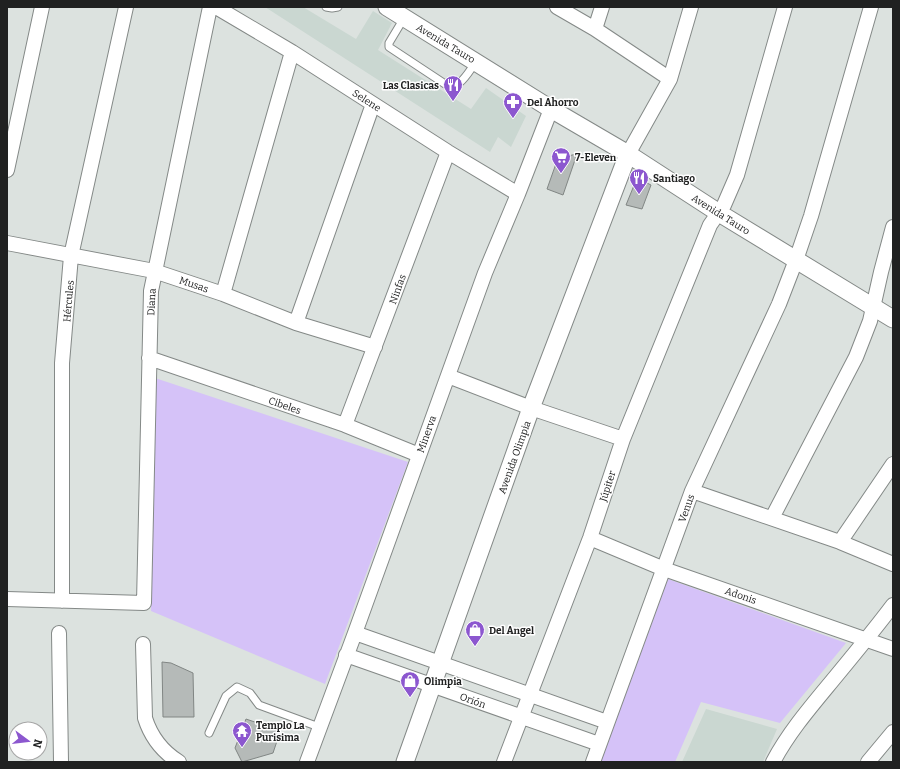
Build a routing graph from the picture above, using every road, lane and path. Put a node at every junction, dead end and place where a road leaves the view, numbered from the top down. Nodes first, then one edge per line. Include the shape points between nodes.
1 (42, 7) edge
2 (126, 7) edge
3 (210, 7) edge
4 (216, 7) edge
5 (326, 7) edge
6 (338, 7) edge
7 (387, 7) edge
8 (557, 7) edge
9 (602, 7) edge
10 (691, 7) edge
11 (785, 7) edge
12 (871, 7) edge
13 (404, 18) junction
14 (595, 29) junction
15 (292, 52) junction
16 (476, 62) junction
17 (670, 79) junction
18 (373, 104) junction
19 (551, 109) junction
20 (448, 152) junction
21 (628, 154) junction
22 (7, 170) edge
23 (518, 194) junction
24 (719, 213) junction
25 (893, 227) edge
26 (7, 243) edge
27 (71, 256) junction
28 (796, 260) junction
29 (154, 271) junction
30 (223, 294) junction
31 (873, 308) junction
32 (893, 319) edge
33 (296, 322) junction
34 (375, 347) junction
35 (149, 358) junction
36 (448, 376) junction
37 (531, 408) junction
38 (345, 425) junction
39 (623, 440) junction
40 (419, 455) junction
41 (893, 464) edge
42 (692, 491) junction
43 (772, 518) junction
44 (590, 538) junction
45 (840, 542) junction
46 (893, 564) edge
47 (664, 569) junction
48 (7, 598) edge
49 (62, 600) junction
50 (893, 605) edge
51 (60, 633) dead end
52 (355, 633) junction
53 (866, 640) junction
54 (143, 644) dead end
55 (893, 649) edge
56 (346, 655) junction
57 (441, 663) junction
58 (432, 685) junction
59 (530, 695) junction
60 (520, 717) junction
61 (608, 722) junction
62 (320, 727) junction
63 (893, 732) edge
64 (209, 733) dead end
65 (599, 744) junction
66 (61, 762) edge
67 (179, 762) edge
68 (307, 762) edge
69 (405, 762) edge
70 (504, 762) edge
71 (593, 762) edge
72 (773, 762) edge
73 (868, 762) edge

1 - 22 street
2 - 27 street, Hércules
3 - 29 street, Diana
4 - 15 street, Selene
5 - 6 lane
7 - 13 street, Avenida Tauro
8 - 14 street
9 - 14 street
10 - 17 street
11 - 24 street, Júpiter via 737,175
12 - 28 street, Venus
13 - 16 street, Avenida Tauro
13 - 16 lane via 389,47 445,84 457,86
14 - 17 street
15 - 18 street, Selene
15 - 30 street
16 - 19 street, Avenida Tauro
17 - 21 street
18 - 20 street, Selene
18 - 33 street
19 - 21 street, Avenida Tauro
19 - 23 street, Minerva
20 - 23 street, Selene
20 - 34 street, Ninfas
21 - 24 street, Avenida Tauro
21 - 37 street, Avenida Olimpia
23 - 36 street, Minerva via 485,273
24 - 28 street, Avenida Tauro
24 - 39 street, Júpiter via 710,225
25 - 31 street
26 - 27 street, Musas
27 - 29 street, Musas
27 - 49 street, Hércules via 62,363
28 - 31 street, Avenida Tauro
28 - 42 street, Venus
29 - 30 street, Musas
29 - 35 street, Diana
30 - 33 street, Musas
31 - 32 street, Avenida Tauro
31 - 43 street via 856,358
33 - 34 street, Musas
34 - 38 street, Ninfas
35 - 38 street, Cibeles
35 - 49 street, Diana via 144,603
36 - 37 street
36 - 40 street, Minerva
37 - 39 street
37 - 57 street, Avenida Olimpia
38 - 40 street, Cibeles
39 - 44 street, Júpiter
40 - 52 street, Minerva
41 - 45 street
42 - 43 street
42 - 47 street, Venus
43 - 45 street
44 - 47 street, Adonis
44 - 59 street, Júpiter
45 - 46 street
47 - 53 street, Adonis
47 - 61 street, Venus
48 - 49 street
50 - 53 street
51 - 66 street
52 - 56 street, Minerva
52 - 57 street
53 - 55 street, Adonis
53 - 72 street via 806,712
54 - 67 street via 145,718 149,730 161,747
56 - 58 street, Orión
56 - 62 street, Minerva
57 - 58 street, Avenida Olimpia
57 - 59 street
58 - 60 street, Orión
58 - 69 street, Avenida Olimpia
59 - 60 street, Júpiter
59 - 61 street
60 - 65 street, Orión
60 - 70 street, Júpiter
61 - 65 street, Venus
62 - 64 lane via 259,705 250,693 237,687 226,696
62 - 68 street, Minerva
63 - 73 street
65 - 71 street, Venus

